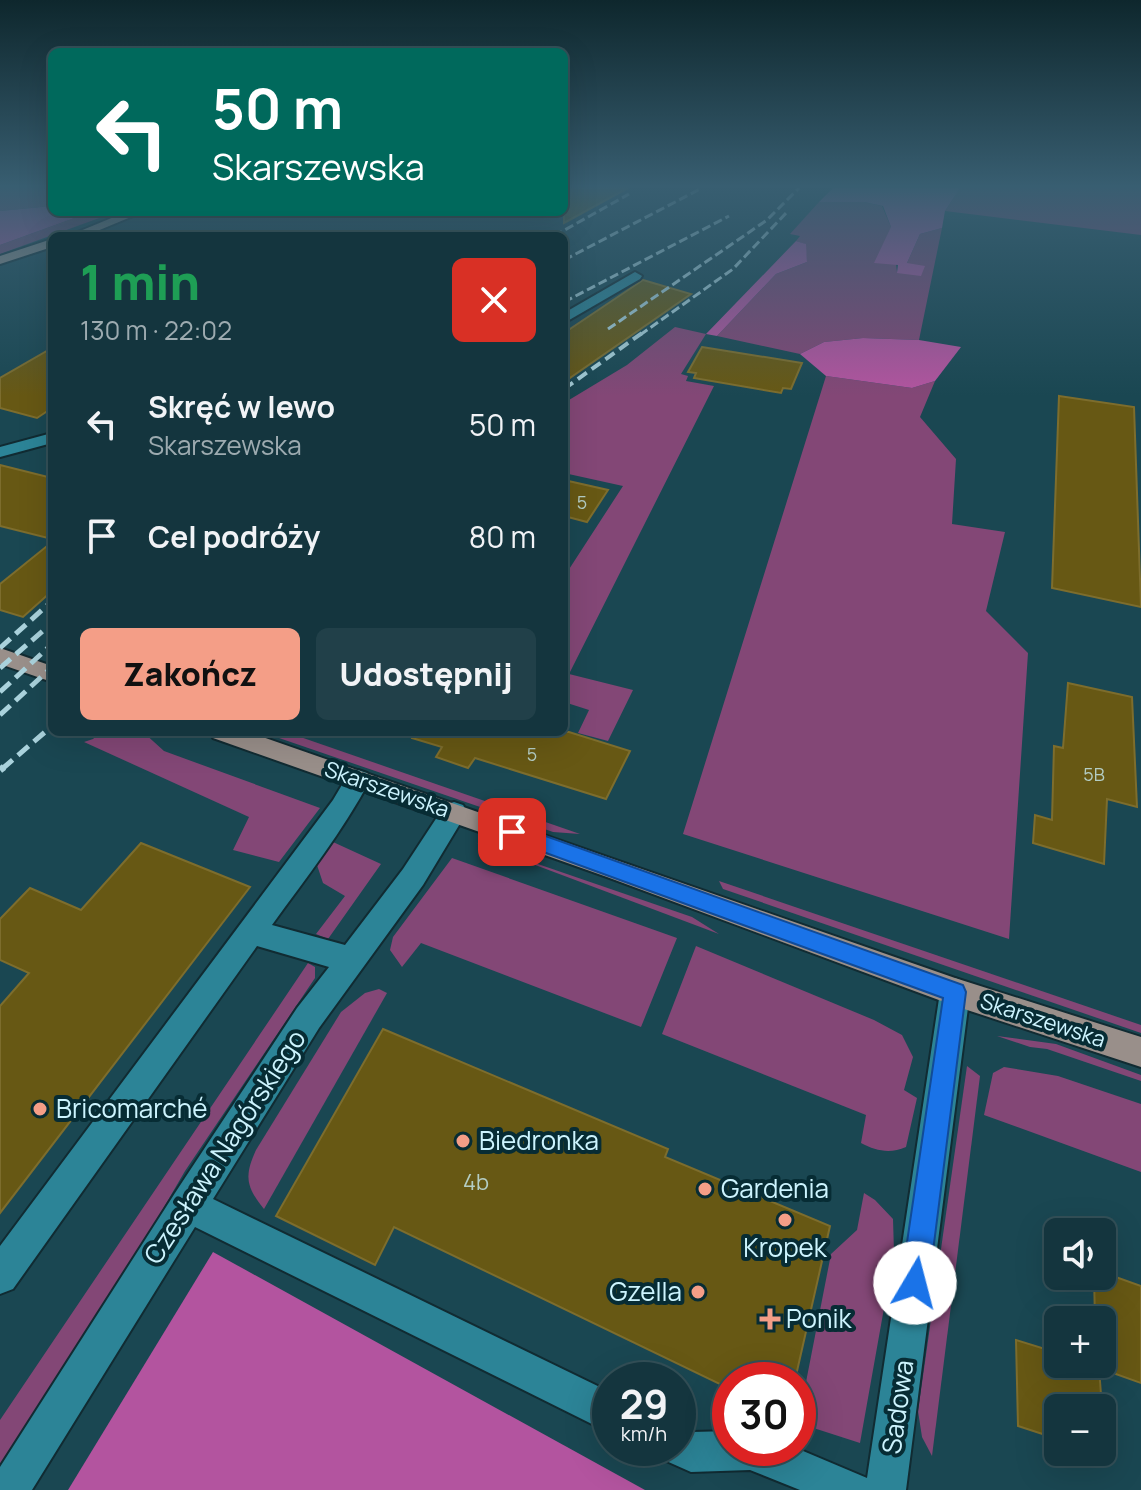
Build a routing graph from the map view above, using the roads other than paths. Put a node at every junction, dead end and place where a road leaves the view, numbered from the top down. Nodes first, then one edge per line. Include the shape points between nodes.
1 (29, 258) edge
2 (0, 267) edge
3 (635, 276) dead end
4 (568, 317) edge
5 (48, 439) edge
6 (0, 452) edge
7 (0, 656) edge
8 (48, 673) edge
9 (232, 736) edge
10 (358, 780) junction
11 (454, 812) junction
12 (249, 931) junction
13 (350, 960) junction
14 (955, 992) junction
15 (1141, 1052) edge
16 (187, 1205) junction
17 (0, 1276) edge
18 (592, 1404) edge
19 (696, 1452) edge
20 (9, 1490) edge
21 (852, 1490) edge
22 (886, 1490) edge

1 - 2 main road
3 - 4 street
5 - 6 street
7 - 8 main road
9 - 10 main road, Skarszewska
10 - 11 main road, Skarszewska
10 - 12 street
11 - 13 street, Czesława Nagórskiego
11 - 14 main road, Skarszewska
12 - 13 street
12 - 17 street
13 - 16 street, Czesława Nagórskiego
14 - 15 main road, Skarszewska
14 - 22 street, Sadowa
16 - 18 street
16 - 20 street, Czesława Nagórskiego
19 - 21 street via 750,1450

